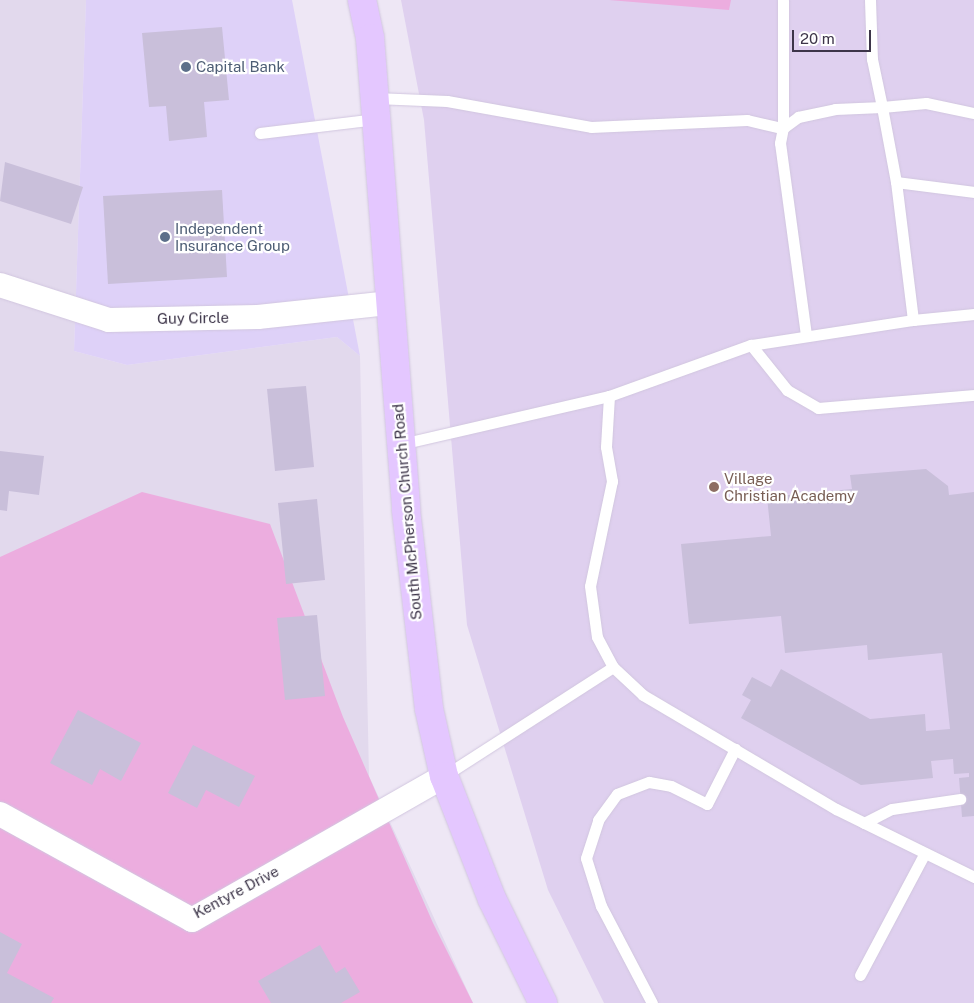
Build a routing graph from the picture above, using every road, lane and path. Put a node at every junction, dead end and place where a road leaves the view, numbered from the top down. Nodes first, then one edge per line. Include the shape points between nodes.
1 (362, 0) edge
2 (783, 0) edge
3 (870, 0) edge
4 (882, 107) junction
5 (375, 109) junction
6 (974, 113) edge
7 (783, 128) junction
8 (260, 133) dead end
9 (896, 182) junction
10 (974, 192) edge
11 (0, 286) edge
12 (390, 303) junction
13 (974, 314) edge
14 (914, 320) junction
15 (806, 335) junction
16 (751, 345) junction
17 (974, 395) edge
18 (609, 396) junction
19 (401, 444) junction
20 (613, 667) junction
21 (735, 749) junction
22 (444, 776) junction
23 (960, 799) dead end
24 (0, 814) edge
25 (864, 823) junction
26 (925, 853) junction
27 (974, 877) edge
28 (860, 975) dead end
29 (544, 1003) edge
30 (652, 1003) edge

1 - 5 main road, South McPherson Church Road
2 - 7 lane
3 - 4 lane via 872,59
4 - 6 lane via 926,103
4 - 7 lane via 834,109 798,118
4 - 9 lane
5 - 7 lane via 447,101 599,127 748,120
5 - 8 lane
5 - 12 main road, South McPherson Church Road
7 - 15 lane via 780,143
9 - 10 lane
9 - 14 lane
11 - 12 street, Guy Circle via 109,320 258,317
12 - 19 main road, South McPherson Church Road
13 - 14 lane
14 - 15 lane
15 - 16 lane
16 - 17 lane via 787,390 818,408
16 - 18 lane
18 - 19 lane
18 - 20 lane via 606,447 612,481 590,586 597,637
19 - 22 main road, South McPherson Church Road via 418,637
20 - 21 lane via 643,695
20 - 22 lane
21 - 25 lane
21 - 30 lane via 707,804 671,786 649,782 617,794 598,820 586,858 601,906
22 - 24 street, Kentyre Drive via 192,920
22 - 29 main road, South McPherson Church Road via 492,899
23 - 25 lane via 892,809
25 - 26 lane
26 - 27 lane
26 - 28 lane

